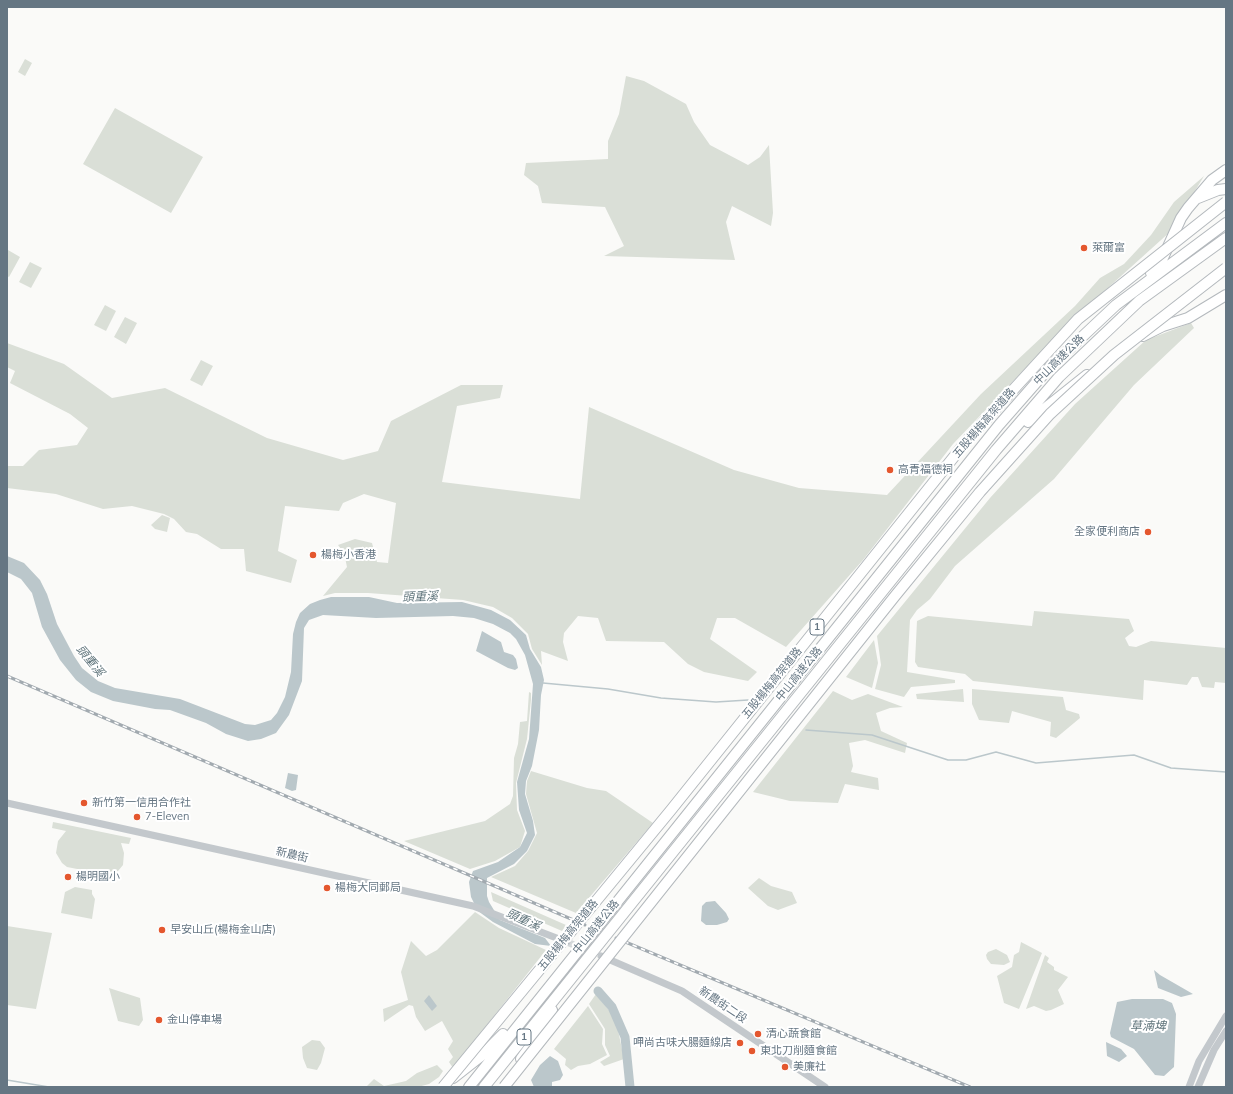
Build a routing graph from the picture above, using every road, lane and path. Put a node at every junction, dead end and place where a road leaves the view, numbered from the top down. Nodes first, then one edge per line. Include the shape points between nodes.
1 (1226, 170) edge
2 (1226, 189) edge
3 (1195, 199) junction
4 (1226, 202) edge
5 (1226, 224) edge
6 (1226, 238) edge
7 (1226, 268) edge
8 (1226, 295) edge
9 (1116, 305) junction
10 (996, 450) junction
11 (7, 803) edge
12 (567, 942) tunnel mouth
13 (601, 956) tunnel mouth
14 (564, 987) junction
15 (536, 1002) junction
16 (1225, 1018) edge
17 (1226, 1031) edge
18 (442, 1087) edge
19 (469, 1087) edge
20 (484, 1087) edge
21 (503, 1087) edge
22 (825, 1087) edge
23 (1189, 1087) edge
24 (1198, 1087) edge

1 - 3 highway via 1212,180
2 - 3 highway
3 - 9 highway via 1181,218 1157,268
4 - 18 highway, 五股楊梅高架道路 / 1, bridge via 1078,319 969,438 671,810
5 - 9 highway, 中山高速公路 / 1
6 - 10 highway, 中山高速公路 / 1 via 1139,301 1059,378
7 - 21 highway, 1, bridge via 1114,355 1050,414 980,492
8 - 10 highway via 1188,318 1141,337 1083,378
9 - 15 highway, 中山高速公路 / 1 via 1049,368 999,425
10 - 14 highway, 中山高速公路 / 1
11 - 12 street, 新農街 via 473,906
13 - 22 street, 新農街二段 via 682,991
14 - 20 highway, 中山高速公路 / 1
14 - 21 highway via 537,1037
15 - 18 highway via 481,1056
15 - 19 highway, 中山高速公路 / 1
16 - 23 street via 1198,1061
17 - 24 street via 1214,1050

